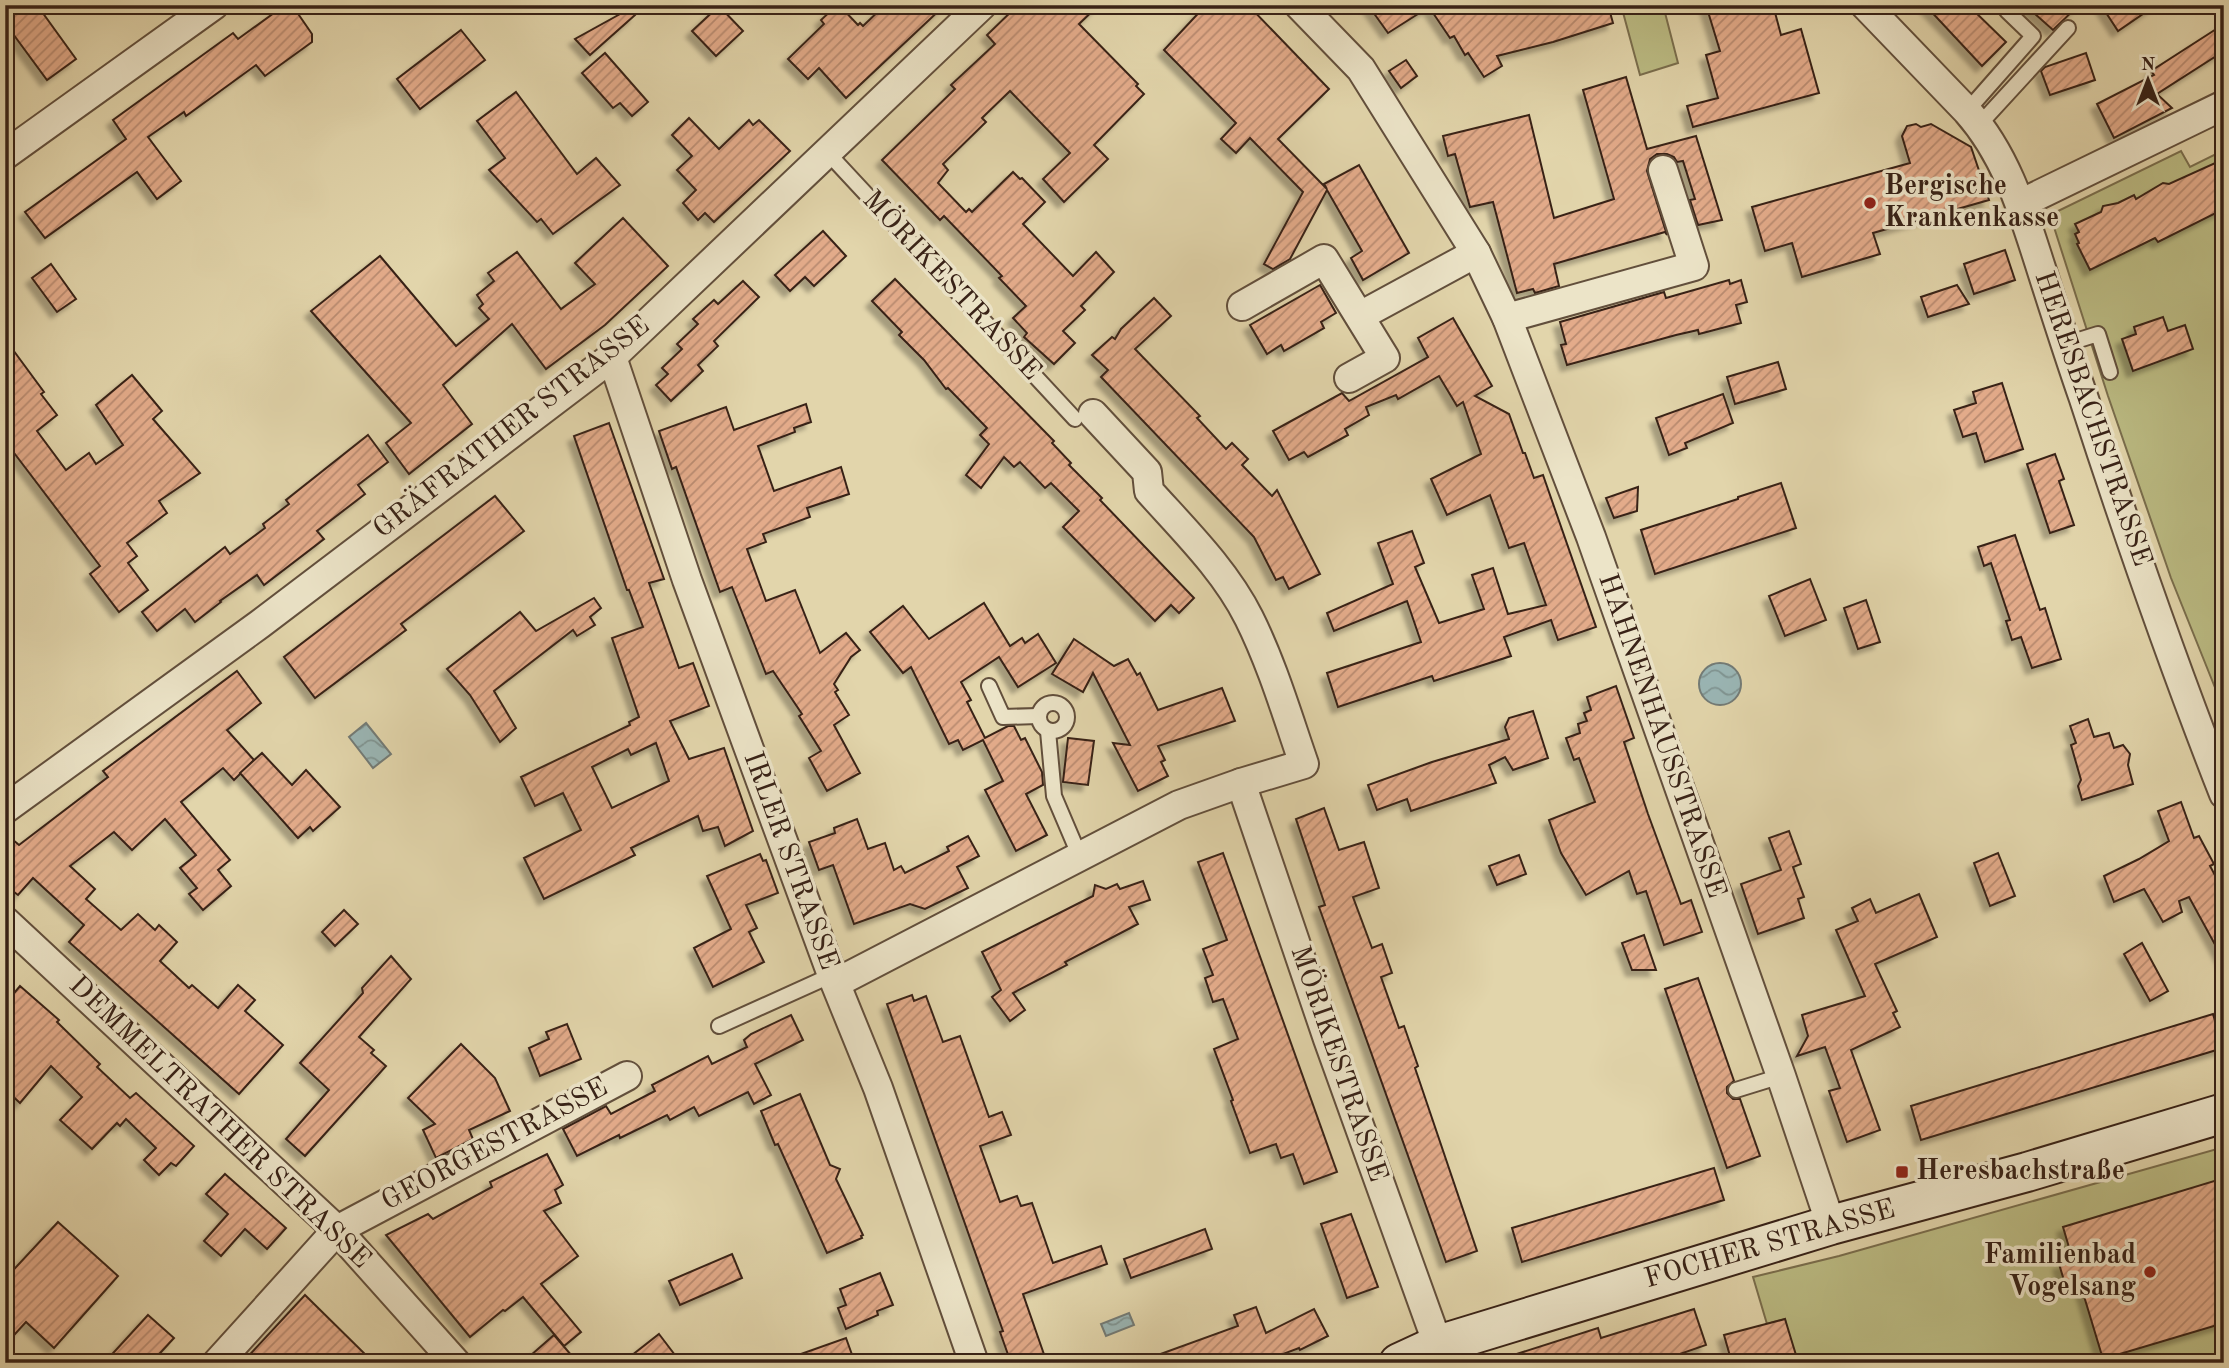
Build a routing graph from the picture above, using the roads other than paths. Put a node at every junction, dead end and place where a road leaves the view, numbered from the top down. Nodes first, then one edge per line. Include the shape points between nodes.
1 (214, 5) edge
2 (982, 5) edge
3 (1299, 5) edge
4 (1865, 5) edge
5 (2007, 11) dead end
6 (2068, 28) dead end
7 (2224, 105) edge
8 (1973, 118) junction
9 (827, 152) junction
10 (5, 155) edge
11 (1663, 170) dead end
12 (2020, 204) junction
13 (1476, 253) junction
14 (1242, 306) dead end
15 (1360, 316) junction
16 (1507, 318) junction
17 (2066, 344) junction
18 (612, 357) junction
19 (2110, 372) dead end
20 (1349, 378) dead end
21 (1084, 417) joint
22 (989, 687) dead end
23 (1038, 716) junction
24 (1048, 731) junction
25 (2218, 757) edge
26 (1241, 783) junction
27 (2224, 794) edge
28 (5, 809) edge
29 (1080, 857) junction
30 (5, 921) edge
31 (834, 979) junction
32 (719, 1026) dead end
33 (627, 1076) dead end
34 (1781, 1076) junction
35 (1736, 1090) dead end
36 (2224, 1113) edge
37 (1831, 1225) junction
38 (337, 1230) junction
39 (1438, 1345) junction
40 (217, 1363) edge
41 (456, 1363) edge
42 (974, 1363) edge
43 (1399, 1363) edge

1 - 10 street
2 - 9 street, GRÄFRATHER STRASSE
3 - 13 street, HAHNENHAUSSTRASSE via 1361,69
4 - 8 street, HERESBACHSTRASSE
5 - 8 lane via 2033,36
6 - 8 lane
7 - 12 street
8 - 12 street, HERESBACHSTRASSE via 2001,158
9 - 18 street, GRÄFRATHER STRASSE
9 - 21 lane, MÖRIKESTRASSE
11 - 16 street via 1694,266
12 - 17 street, HERESBACHSTRASSE
13 - 15 street
13 - 16 street, HAHNENHAUSSTRASSE
14 - 15 street via 1324,259
15 - 20 street via 1385,358
16 - 34 street, HAHNENHAUSSTRASSE via 1591,537
17 - 19 lane via 2098,334
17 - 25 street, HERESBACHSTRASSE via 2096,436
18 - 28 street, GRÄFRATHER STRASSE via 260,624
18 - 31 street, IRLER STRASSE via 687,580
21 - 26 street, MÖRIKESTRASSE via 1147,472 1149,491 1228,584 1273,674 1304,764
22 - 23 lane via 1003,717
23 - 24 lane
23 - 24 lane via 1046,704 1064,708 1065,726
24 - 29 lane via 1054,796
25 - 27 street, HERESBACHSTRASSE
26 - 29 street via 1179,805
26 - 39 street, MÖRIKESTRASSE
29 - 31 street
30 - 38 street, DEMMELTRATHER STRASSE
31 - 32 lane
31 - 42 street, IRLER STRASSE via 878,1088
33 - 38 street, GEORGESTRASSE
34 - 35 lane
34 - 37 street, HAHNENHAUSSTRASSE
36 - 37 main road, FOCHER STRASSE
37 - 39 main road, FOCHER STRASSE
38 - 40 street, GEORGESTRASSE
38 - 41 street, DEMMELTRATHER STRASSE
39 - 43 main road, FOCHER STRASSE

